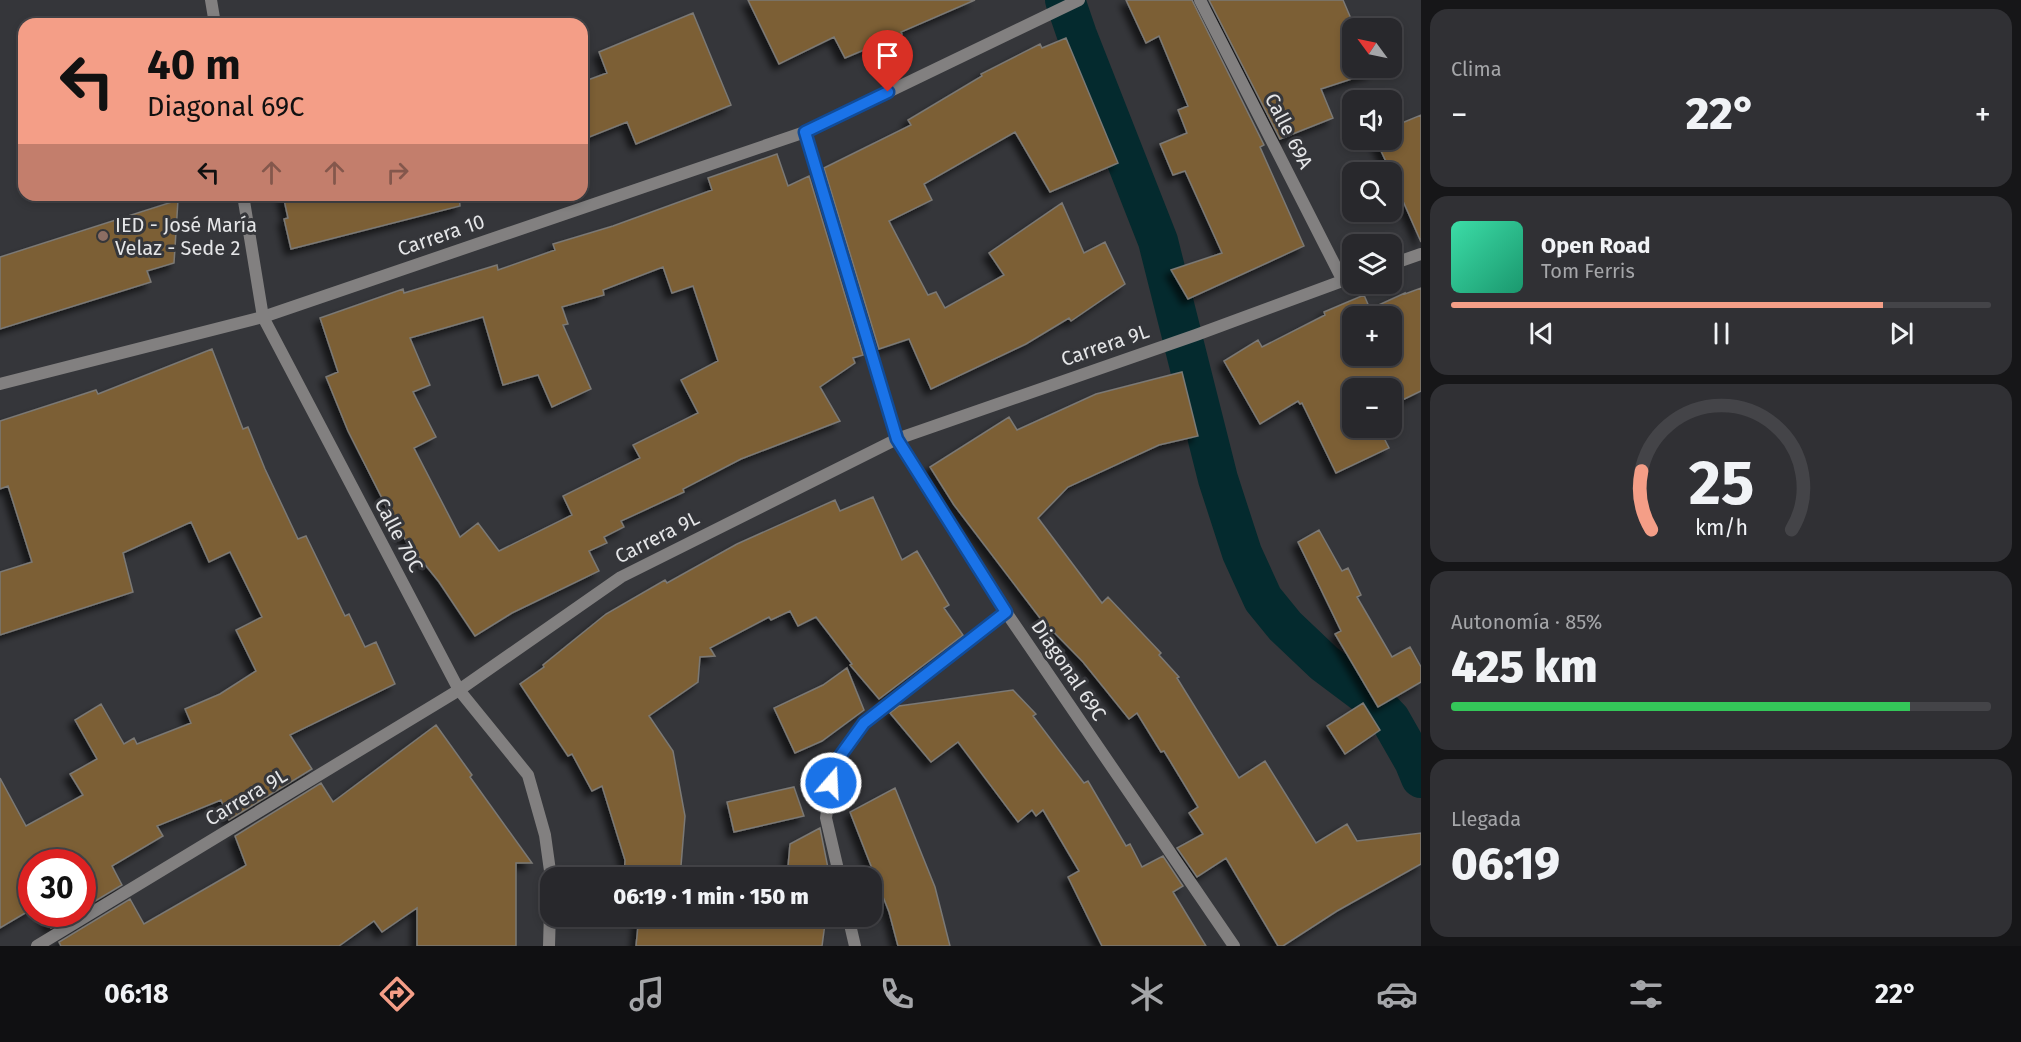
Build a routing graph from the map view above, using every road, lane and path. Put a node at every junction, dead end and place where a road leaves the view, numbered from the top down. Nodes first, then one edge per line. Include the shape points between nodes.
1 (211, 0) edge
2 (1079, 0) edge
3 (1200, 0) edge
4 (214, 18) edge
5 (805, 132) junction
6 (244, 201) edge
7 (1421, 254) edge
8 (1402, 261) edge
9 (1342, 268) edge
10 (1342, 281) edge
11 (263, 316) junction
12 (0, 384) edge
13 (897, 439) junction
14 (1006, 612) junction
15 (459, 690) junction
16 (549, 867) edge
17 (837, 867) edge
18 (550, 927) edge
19 (851, 927) edge
20 (37, 946) edge
21 (549, 946) edge
22 (855, 946) edge
23 (1234, 946) edge

1 - 4 street
2 - 5 street, Carrera 10
3 - 9 street, Calle 69A
5 - 11 street, Carrera 10
5 - 13 street, Diagonal 69C
6 - 11 street, Calle 70C
7 - 8 street
10 - 13 street, Carrera 9L
11 - 12 street, Carrera 10
11 - 15 street, Calle 70C
13 - 14 street, Diagonal 69C
13 - 15 street, Carrera 9L via 621,577
14 - 17 street via 864,723 833,766 826,818
14 - 23 street, Diagonal 69C
15 - 16 street, Calle 70C via 528,775 545,835
15 - 20 street, Carrera 9L
18 - 21 street
19 - 22 street

